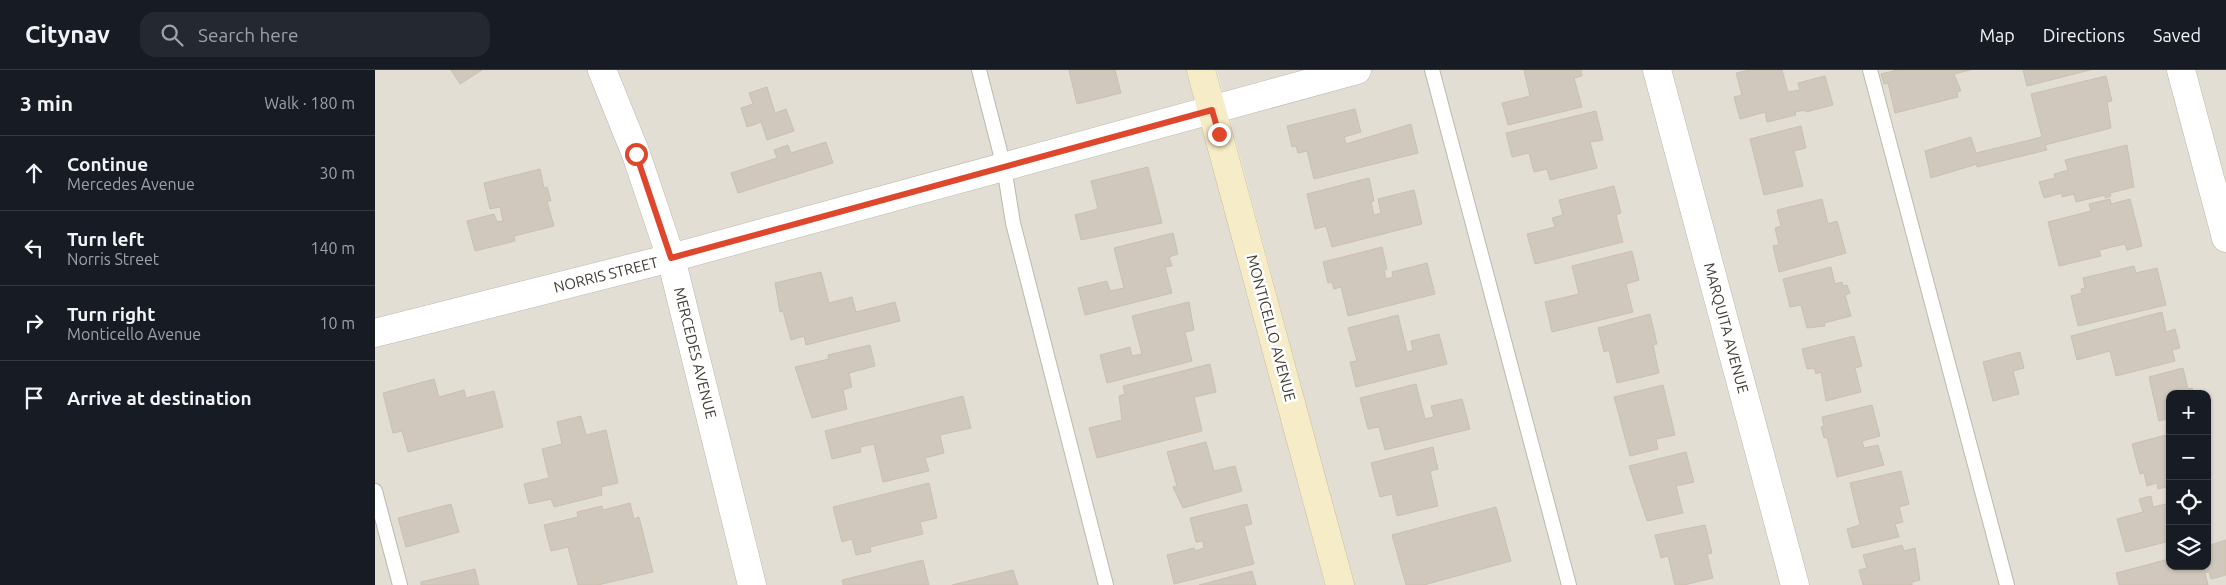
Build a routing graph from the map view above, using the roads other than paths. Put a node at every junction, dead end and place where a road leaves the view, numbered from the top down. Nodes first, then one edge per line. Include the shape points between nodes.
1 (602, 70) edge
2 (979, 70) edge
3 (1201, 70) edge
4 (1357, 70) edge
5 (1432, 70) edge
6 (1657, 70) edge
7 (1870, 70) edge
8 (2181, 70) edge
9 (1212, 110) junction
10 (1004, 167) junction
11 (2226, 238) edge
12 (671, 258) junction
13 (375, 333) edge
14 (375, 491) edge
15 (400, 585) edge
16 (752, 585) edge
17 (1106, 585) edge
18 (1340, 585) edge
19 (1569, 585) edge
20 (1795, 585) edge
21 (2007, 585) edge

1 - 12 street, MERCEDES AVENUE via 636,154
2 - 10 lane
3 - 9 street, MONTICELLO AVENUE
4 - 9 street, NORRIS STREET
5 - 19 lane
6 - 20 street, MARQUITA AVENUE
7 - 21 lane
8 - 11 street
9 - 10 street, NORRIS STREET
9 - 18 street, MONTICELLO AVENUE
10 - 12 street, NORRIS STREET
10 - 17 lane via 1013,223
12 - 13 street, NORRIS STREET
12 - 16 street, MERCEDES AVENUE
14 - 15 lane

